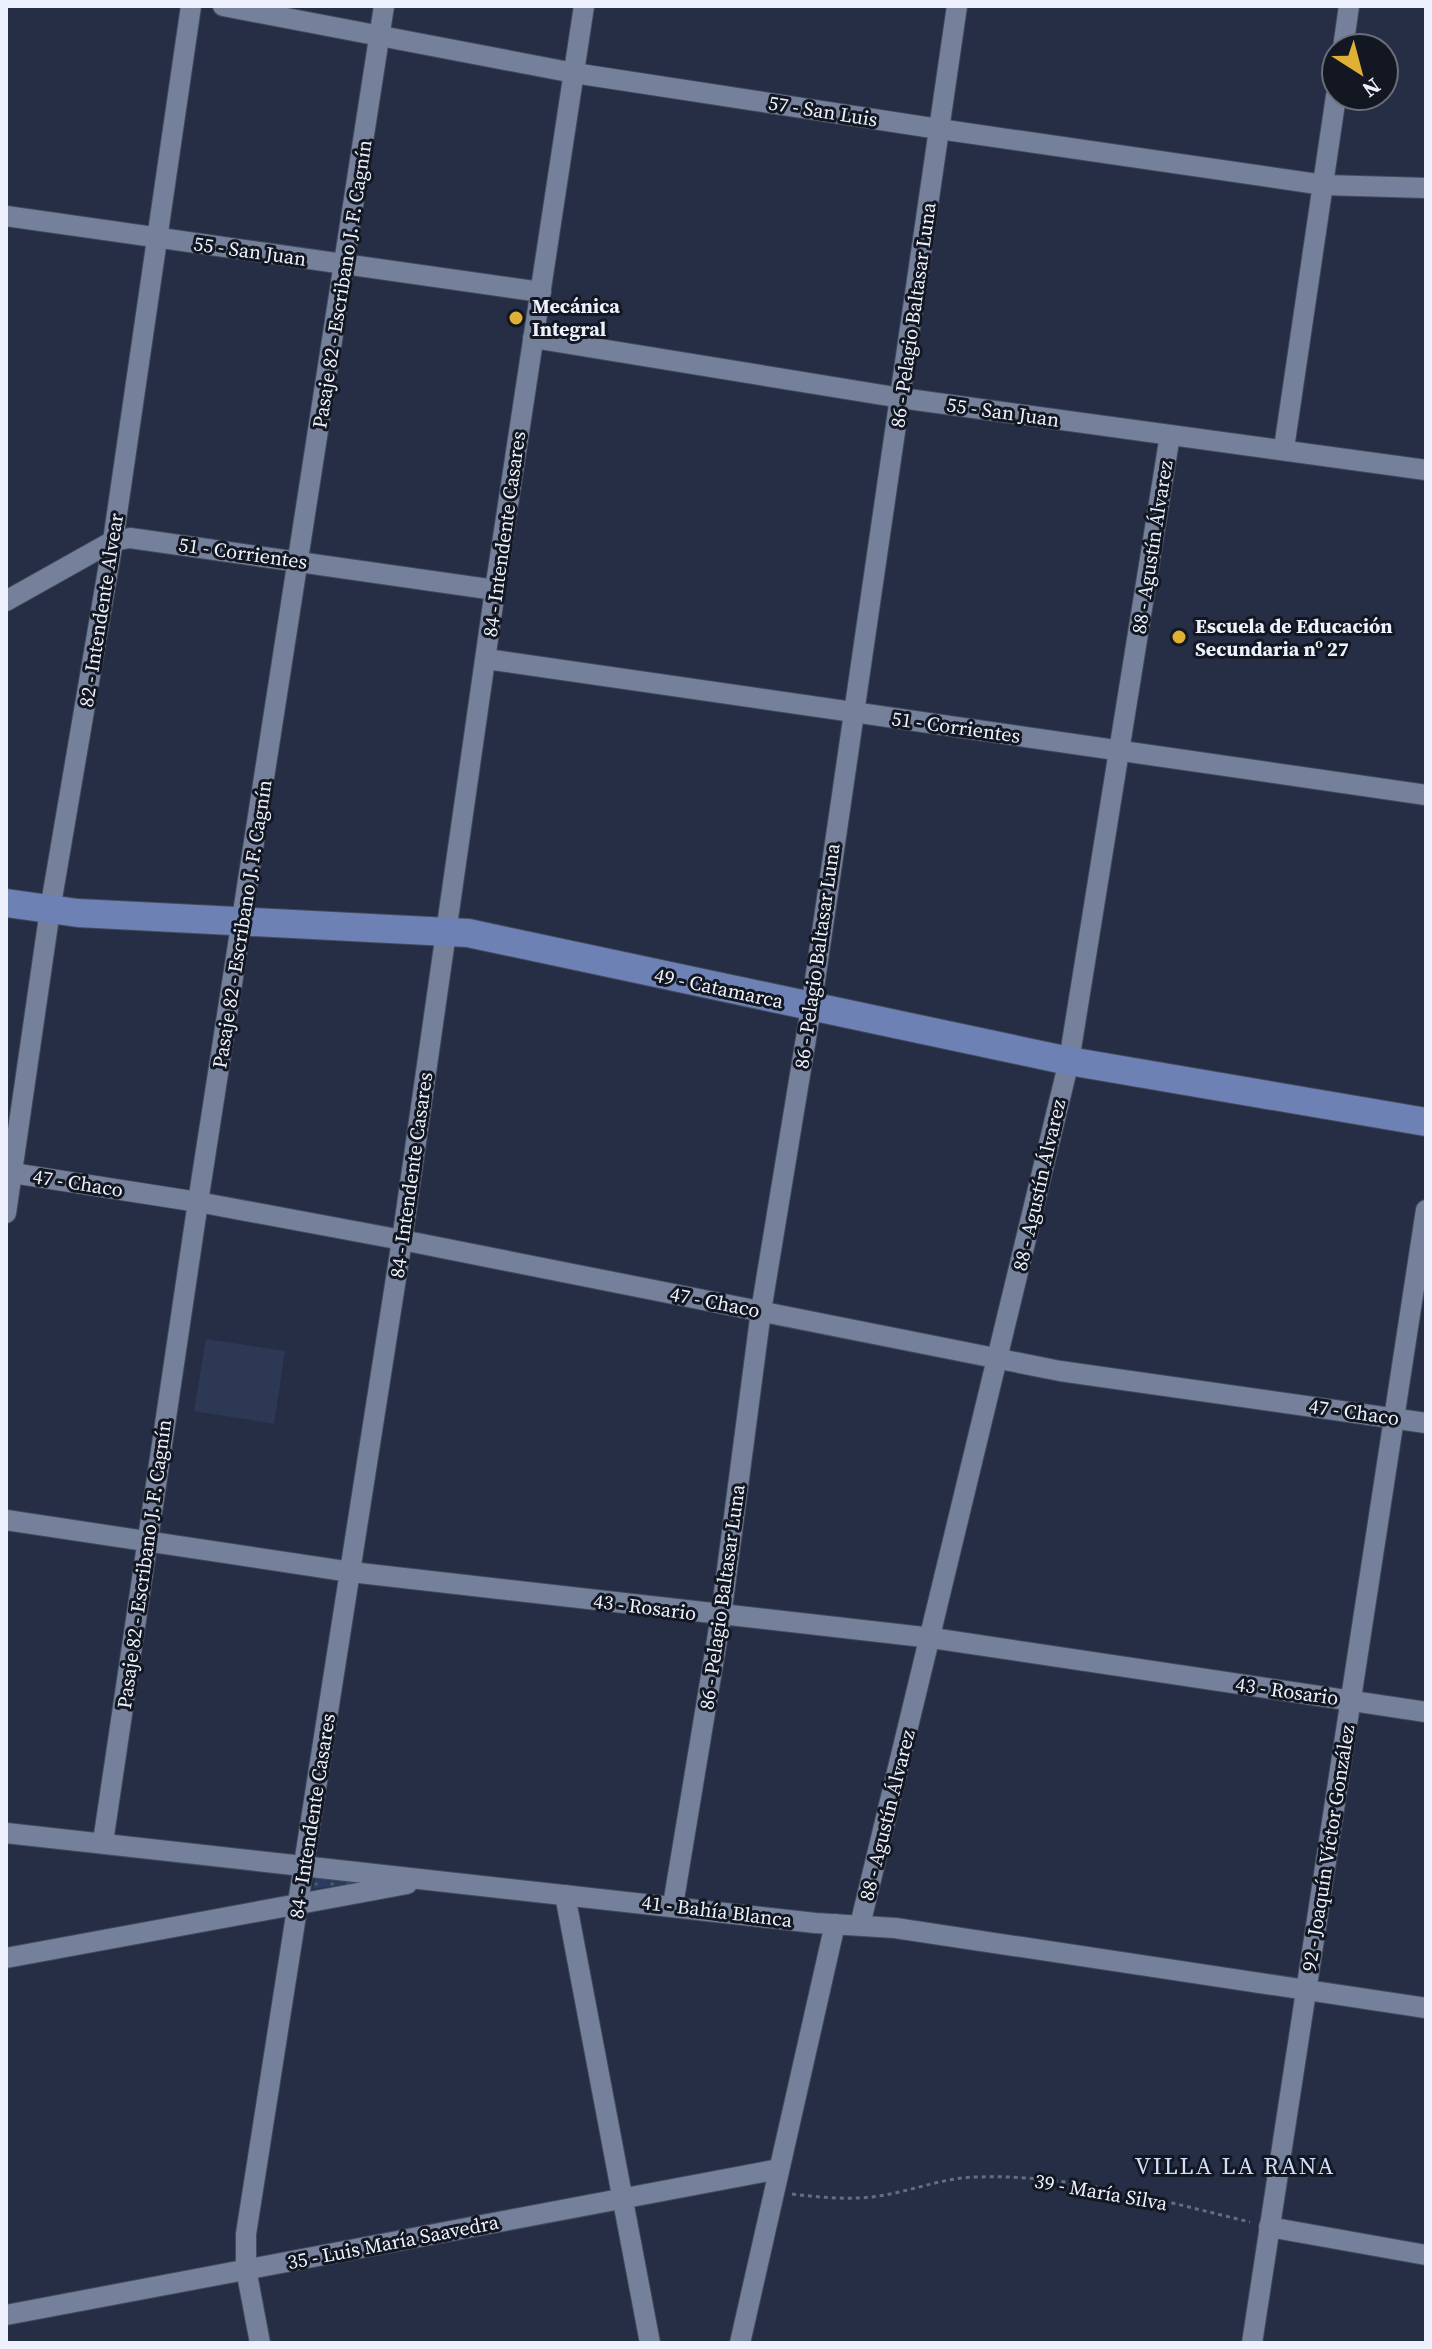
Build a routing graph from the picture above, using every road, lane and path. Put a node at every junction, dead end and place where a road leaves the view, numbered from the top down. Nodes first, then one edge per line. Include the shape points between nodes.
1 (191, 6) edge
2 (223, 6) edge
3 (384, 6) edge
4 (584, 6) edge
5 (957, 6) edge
6 (1349, 6) edge
7 (1345, 32) edge
8 (379, 36) junction
9 (574, 73) junction
10 (1334, 112) edge
11 (939, 129) junction
12 (1324, 185) junction
13 (1426, 188) edge
14 (6, 216) edge
15 (159, 237) junction
16 (346, 265) junction
17 (541, 292) junction
18 (533, 338) junction
19 (901, 398) junction
20 (1170, 435) junction
21 (1284, 448) junction
22 (1426, 470) edge
23 (113, 541) junction
24 (299, 561) junction
25 (495, 590) junction
26 (6, 601) edge
27 (486, 659) junction
28 (853, 712) junction
29 (1120, 751) junction
30 (1426, 795) edge
31 (6, 903) edge
32 (50, 910) junction
33 (243, 922) junction
34 (445, 931) junction
35 (811, 1008) junction
36 (1069, 1061) junction
37 (1426, 1122) edge
38 (9, 1173) edge
39 (198, 1202) junction
40 (1426, 1210) edge
41 (6, 1213) edge
42 (402, 1240) junction
43 (761, 1311) junction
44 (998, 1359) junction
45 (1393, 1418) junction
46 (1426, 1423) edge
47 (6, 1520) edge
48 (147, 1542) junction
49 (351, 1572) junction
50 (721, 1616) junction
51 (932, 1638) junction
52 (1353, 1700) junction
53 (1426, 1712) edge
54 (6, 1833) edge
55 (103, 1842) junction
56 (304, 1864) junction
57 (429, 1880) junction
58 (565, 1895) junction
59 (298, 1902) junction
60 (673, 1905) junction
61 (835, 1924) junction
62 (860, 1925) junction
63 (6, 1958) edge
64 (1305, 1989) junction
65 (1426, 2008) edge
66 (779, 2169) junction
67 (775, 2192) junction
68 (623, 2199) junction
69 (1269, 2227) junction
70 (1426, 2255) edge
71 (246, 2269) junction
72 (6, 2315) edge
73 (260, 2343) edge
74 (650, 2343) edge
75 (740, 2343) edge
76 (1252, 2343) edge

1 - 15 street, 82 - Intendente Alvear
2 - 8 street, 57 - San Luis
3 - 8 street, Pasaje 82 - Escribano J. F. Cagnín
4 - 9 street, 84 - Intendente Casares
5 - 11 street, 86 - Pelagio Baltasar Luna
6 - 7 street
8 - 9 street, 57 - San Luis
8 - 16 street, Pasaje 82 - Escribano J. F. Cagnín
9 - 11 street, 57 - San Luis
9 - 17 street, 84 - Intendente Casares
10 - 12 street
11 - 12 street, 57 - San Luis
11 - 19 street, 86 - Pelagio Baltasar Luna
12 - 13 street, 57 - San Luis
12 - 21 street
14 - 15 street, 55 - San Juan
15 - 16 street, 55 - San Juan
15 - 23 street, 82 - Intendente Alvear
16 - 17 street, 55 - San Juan
16 - 24 street, Pasaje 82 - Escribano J. F. Cagnín
17 - 18 street, 84 - Intendente Casares
18 - 19 street, 55 - San Juan
18 - 25 street, 84 - Intendente Casares
19 - 20 street, 55 - San Juan
19 - 28 street, 86 - Pelagio Baltasar Luna
20 - 21 street, 55 - San Juan
20 - 29 street, 88 - Agustín Álvarez
21 - 22 street, 55 - San Juan
23 - 24 street, 51 - Corrientes via 130,538
23 - 26 street, 51 - Corrientes
23 - 32 street, 82 - Intendente Alvear
24 - 25 street, 51 - Corrientes
24 - 33 street, Pasaje 82 - Escribano J. F. Cagnín
25 - 27 street, 84 - Intendente Casares
27 - 28 street, 51 - Corrientes
27 - 34 street, 84 - Intendente Casares
28 - 29 street, 51 - Corrientes
28 - 35 street, 86 - Pelagio Baltasar Luna
29 - 30 street, 51 - Corrientes
29 - 36 street, 88 - Agustín Álvarez
31 - 32 street, 49 - Catamarca
32 - 33 street, 49 - Catamarca
32 - 38 street, 82 - Intendente Alvear
33 - 34 street, 49 - Catamarca
33 - 39 street, Pasaje 82 - Escribano J. F. Cagnín
34 - 35 street, 49 - Catamarca
34 - 42 street, 84 - Intendente Casares
35 - 36 street, 49 - Catamarca
35 - 43 street, 86 - Pelagio Baltasar Luna
36 - 37 street, 49 - Catamarca
36 - 44 street, 88 - Agustín Álvarez
38 - 39 street, 47 - Chaco
38 - 41 street, 82 - Intendente Alvear
39 - 42 street, 47 - Chaco
39 - 48 street, Pasaje 82 - Escribano J. F. Cagnín
40 - 45 street, 92 - Joaquín Víctor González
42 - 43 street, 47 - Chaco
42 - 49 street, 84 - Intendente Casares
43 - 44 street, 47 - Chaco
43 - 50 street, 86 - Pelagio Baltasar Luna
44 - 45 street, 47 - Chaco
44 - 51 street, 88 - Agustín Álvarez
45 - 46 street, 47 - Chaco
45 - 52 street, 92 - Joaquín Víctor González
47 - 48 street, 43 - Rosario
48 - 49 street, 43 - Rosario
48 - 55 street, Pasaje 82 - Escribano J. F. Cagnín
49 - 50 street, 43 - Rosario
49 - 56 street, 84 - Intendente Casares
50 - 51 street, 43 - Rosario
50 - 60 street, 86 - Pelagio Baltasar Luna
51 - 52 street, 43 - Rosario
51 - 62 street, 88 - Agustín Álvarez
52 - 53 street, 43 - Rosario
52 - 64 street, 92 - Joaquín Víctor González
54 - 55 street, 41 - Bahía Blanca
55 - 56 street, 41 - Bahía Blanca
56 - 57 street, 41 - Bahía Blanca
56 - 59 street, 84 - Intendente Casares
57 - 58 street, 41 - Bahía Blanca
57 - 59 street
58 - 60 street, 41 - Bahía Blanca
58 - 68 street
59 - 63 street
59 - 71 street, 84 - Intendente Casares via 246,2234
60 - 61 street, 41 - Bahía Blanca
61 - 62 street, 41 - Bahía Blanca
61 - 66 street
62 - 64 street, 41 - Bahía Blanca
64 - 65 street, 41 - Bahía Blanca
64 - 69 street, 92 - Joaquín Víctor González
66 - 67 street
66 - 68 street, 35 - Luis María Saavedra
67 - 69 path, 39 - María Silva via 835,2200 979,2177 1047,2181 1114,2190
67 - 75 street
68 - 71 street, 35 - Luis María Saavedra
68 - 74 street
69 - 70 street
69 - 76 street, 92 - Joaquín Víctor González
71 - 72 street, 35 - Luis María Saavedra
71 - 73 street, 84 - Intendente Casares

